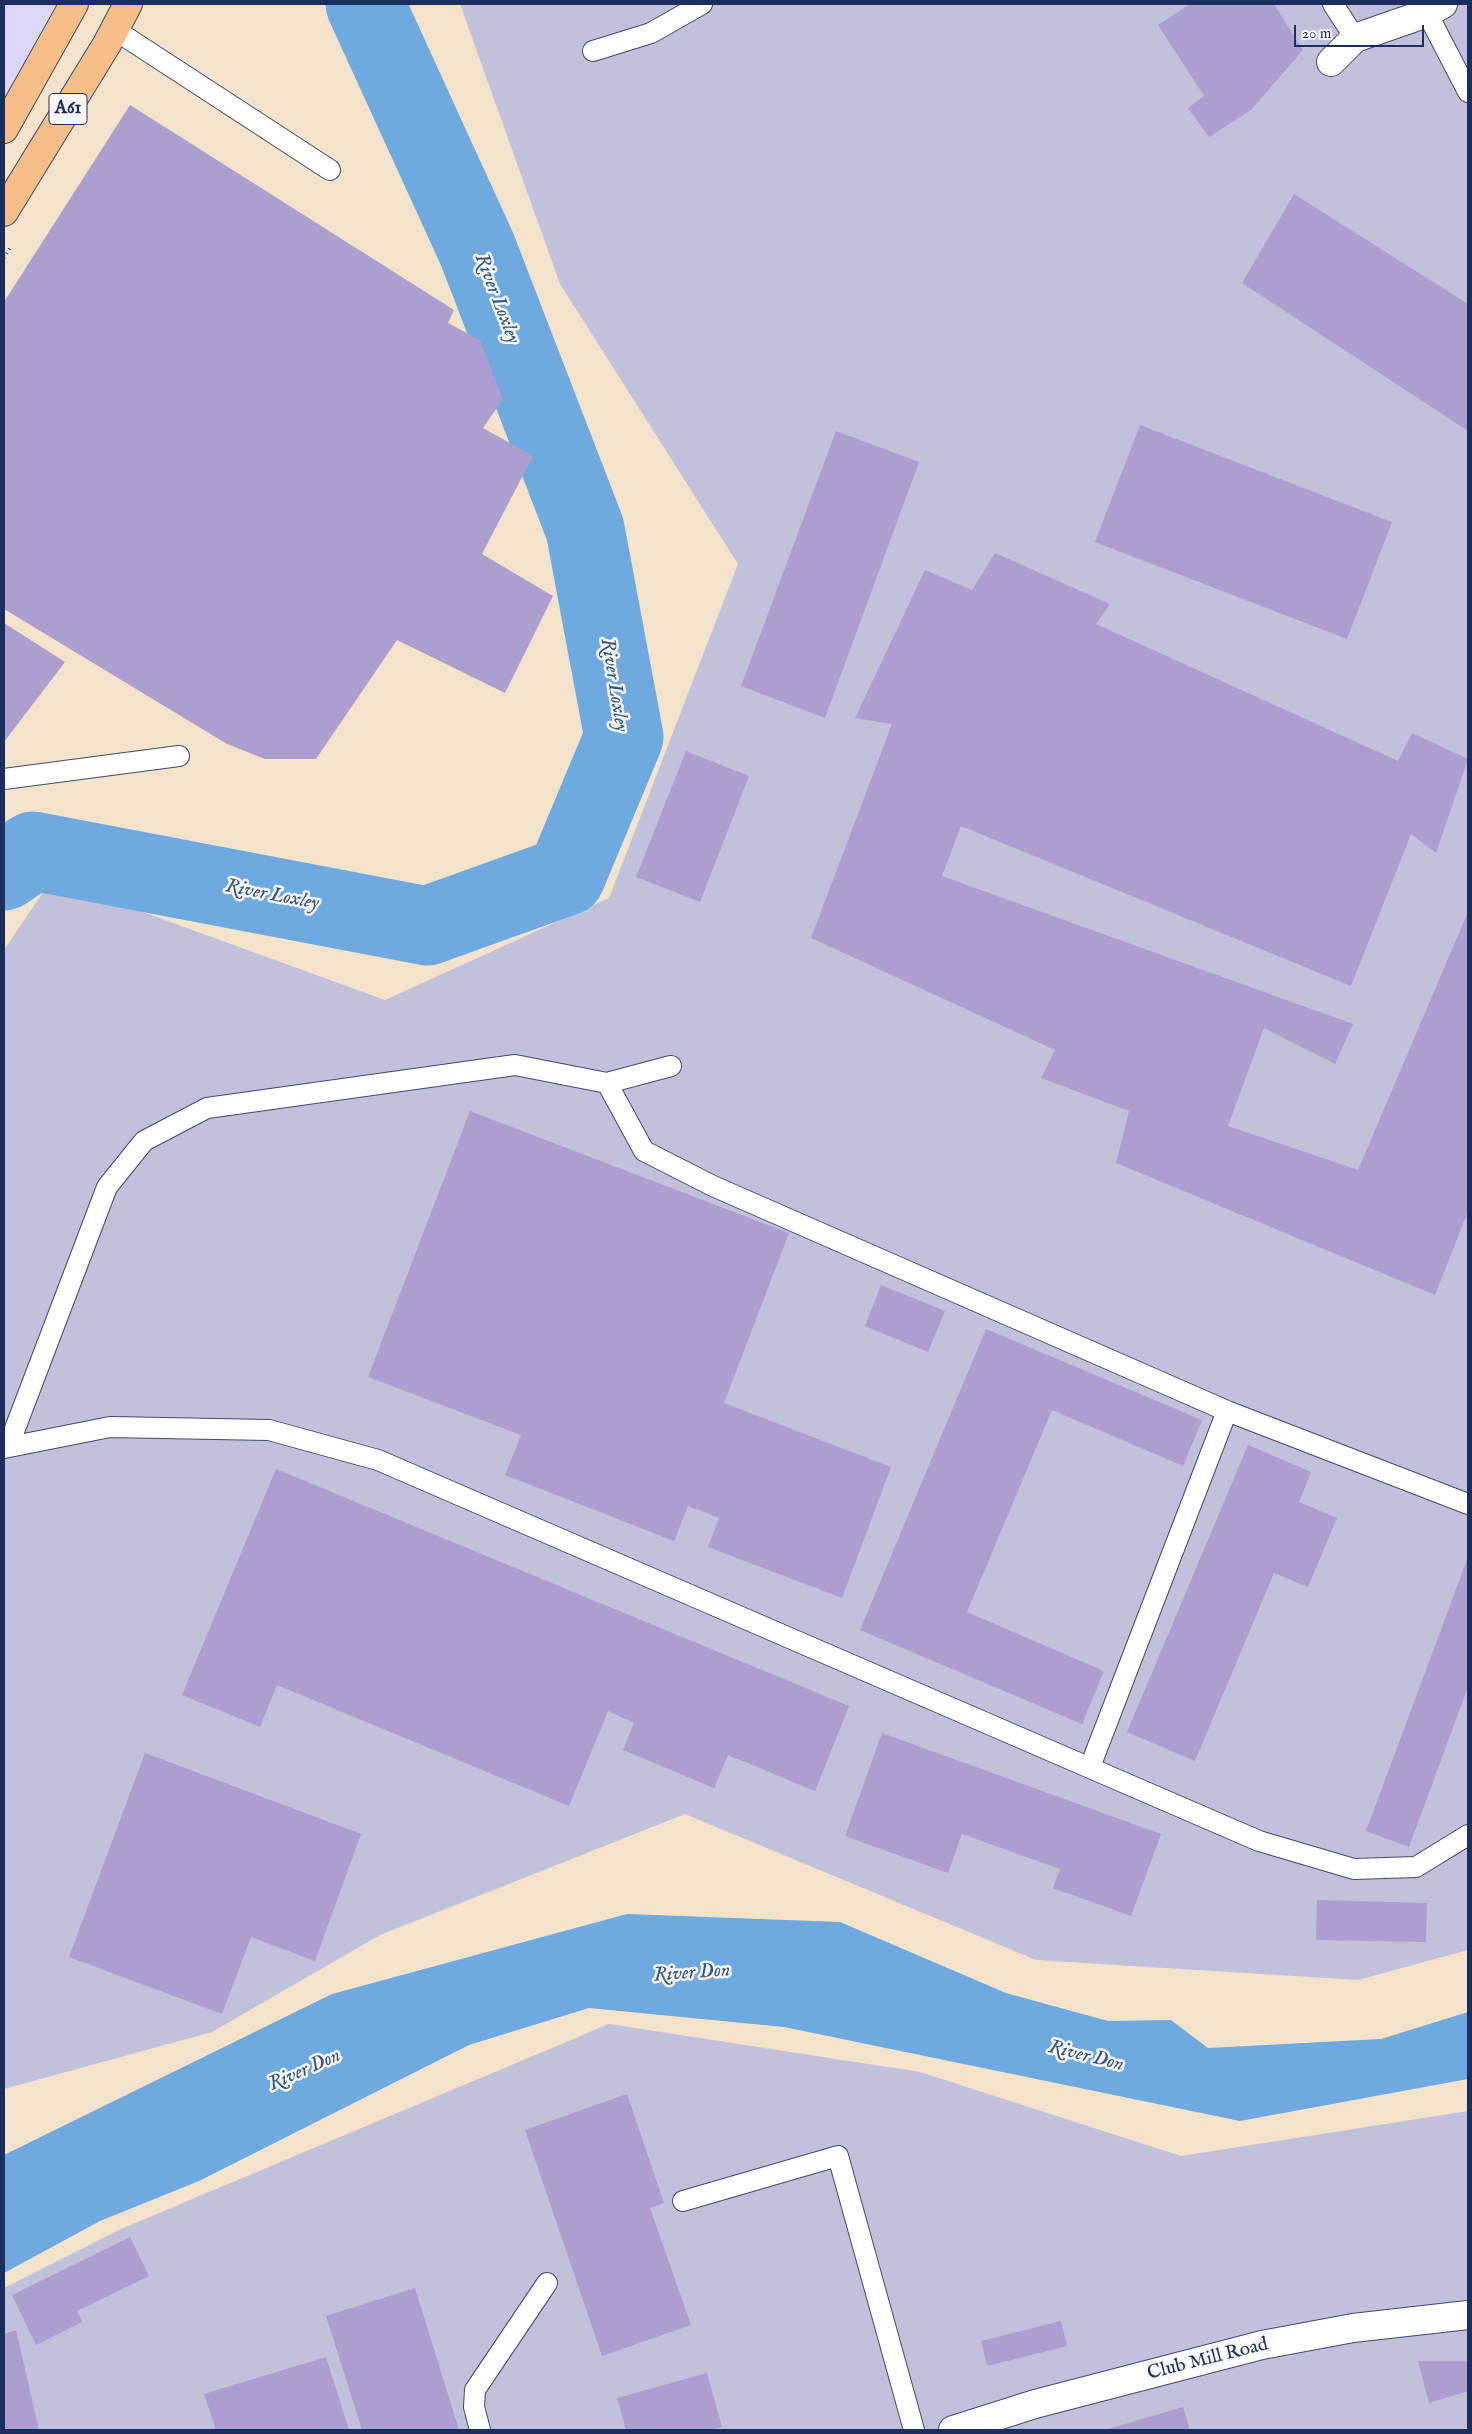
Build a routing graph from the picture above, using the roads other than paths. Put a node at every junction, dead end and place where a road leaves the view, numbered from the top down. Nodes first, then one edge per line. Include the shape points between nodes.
1 (74, 4) edge
2 (128, 4) edge
3 (702, 4) edge
4 (1333, 4) edge
5 (1435, 8) edge
6 (115, 30) junction
7 (1355, 38) junction
8 (593, 51) dead end
9 (1331, 62) dead end
10 (1468, 92) edge
11 (4, 129) edge
12 (330, 170) dead end
13 (4, 212) edge
14 (179, 756) dead end
15 (4, 779) edge
16 (671, 1066) dead end
17 (607, 1083) junction
18 (1227, 1411) junction
19 (6, 1447) edge
20 (1468, 1504) edge
21 (1090, 1768) junction
22 (1468, 1835) edge
23 (682, 2201) dead end
24 (547, 2283) dead end
25 (1468, 2315) edge
26 (480, 2430) edge
27 (914, 2430) edge
28 (953, 2430) edge

1 - 11 highway, A61
2 - 6 highway, A61
3 - 8 lane via 651,33
4 - 7 lane
5 - 7 street
5 - 10 lane
6 - 12 lane
6 - 13 highway, A61
7 - 9 street
14 - 15 lane
16 - 17 lane
17 - 18 lane via 644,1151 713,1186
17 - 19 lane via 515,1065 207,1108 144,1140 108,1187
18 - 20 lane
18 - 21 lane
19 - 21 lane via 110,1427 269,1430 378,1460
21 - 22 lane via 1259,1841 1354,1869 1416,1867
23 - 27 lane via 838,2156
24 - 26 lane via 474,2390 474,2407
25 - 28 street, Club Mill Road via 1353,2328 1262,2346 1035,2404

